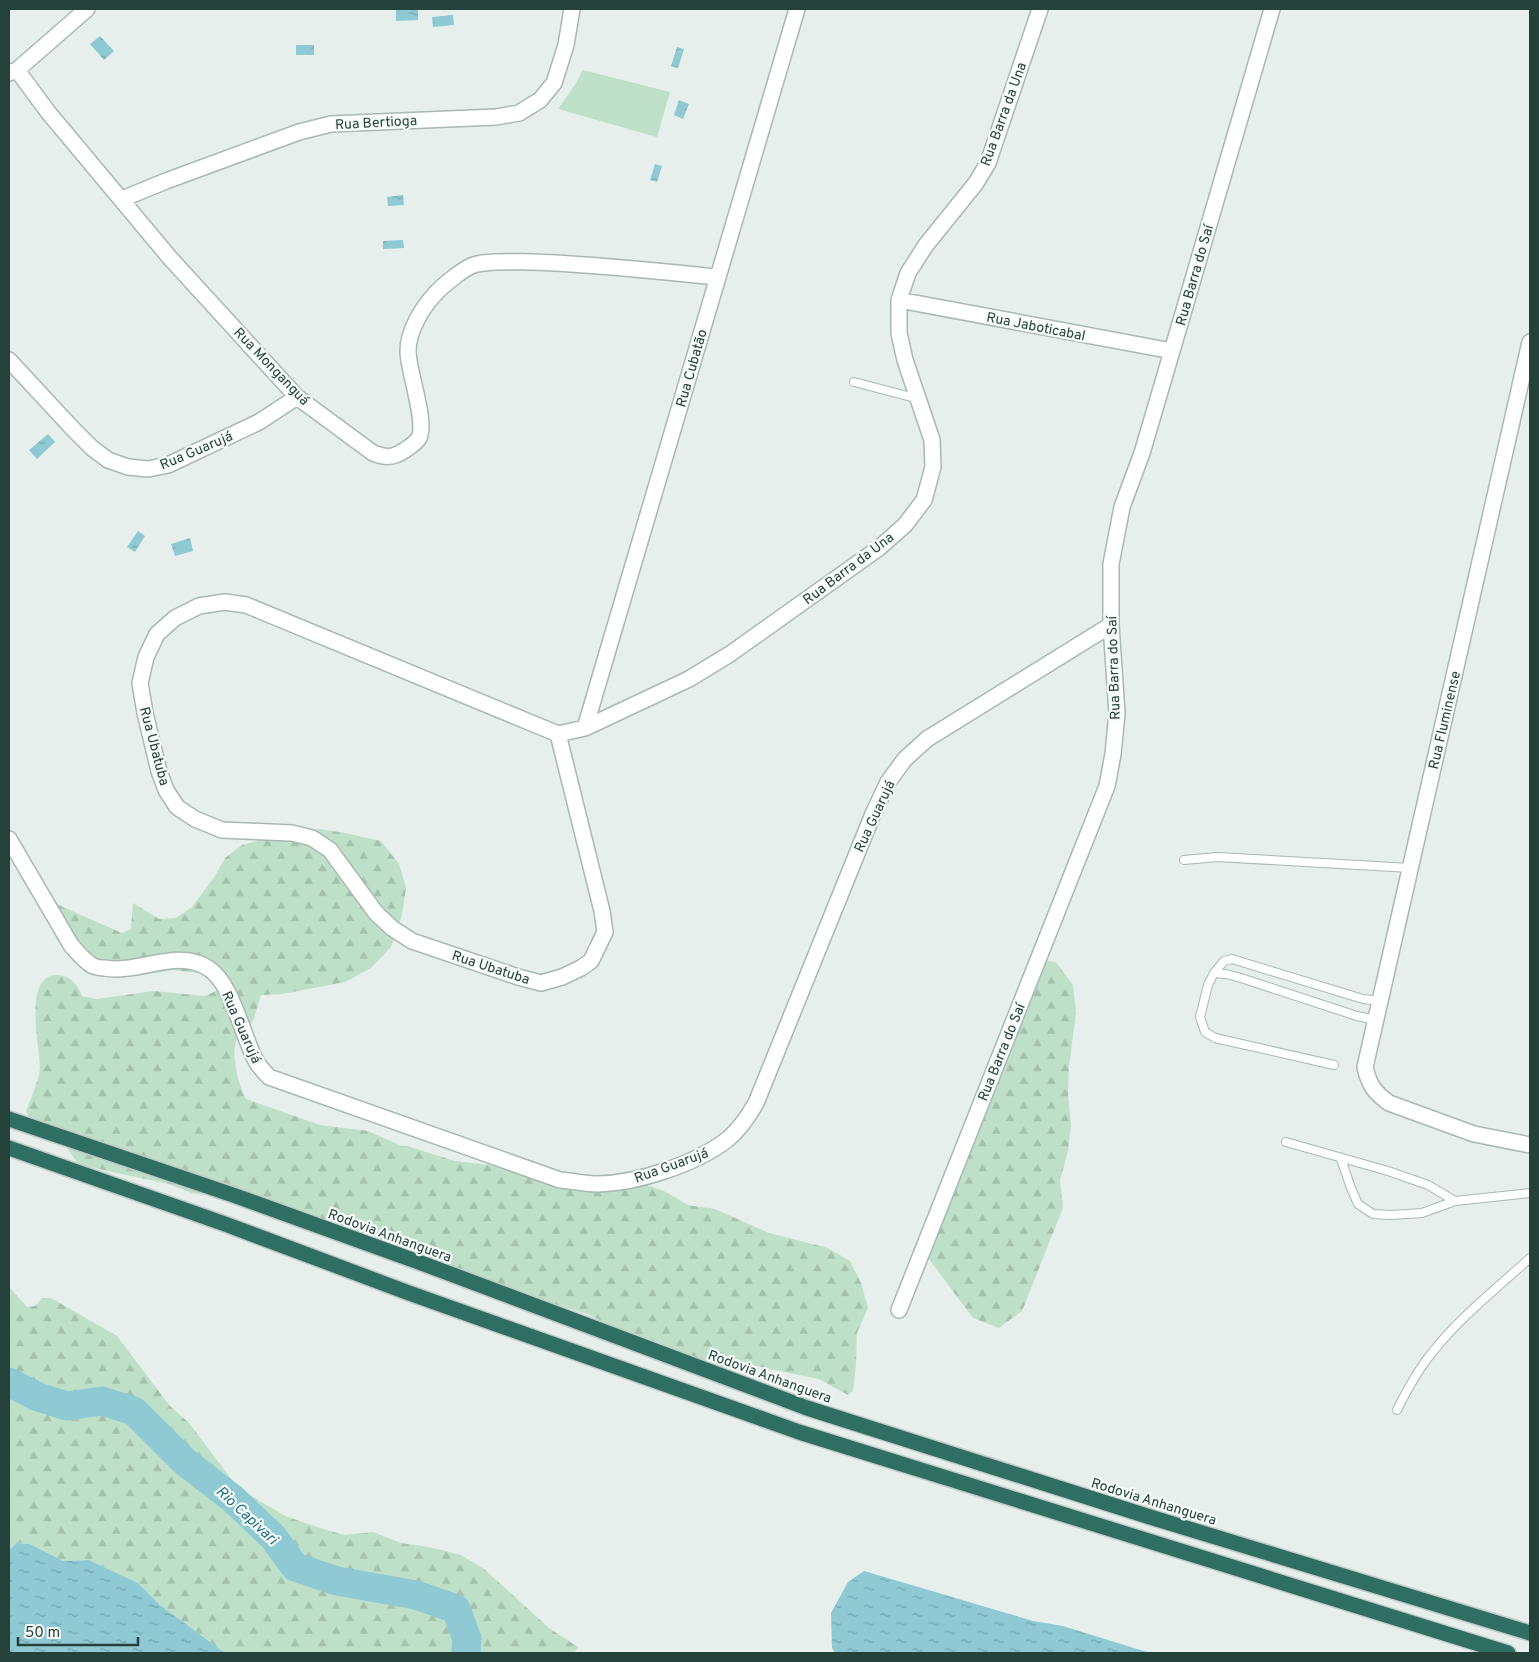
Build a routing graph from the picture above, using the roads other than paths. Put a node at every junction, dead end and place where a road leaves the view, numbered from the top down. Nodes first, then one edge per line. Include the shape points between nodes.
1 (87, 9) edge
2 (572, 9) edge
3 (797, 9) edge
4 (1040, 9) edge
5 (1272, 9) edge
6 (13, 71) edge
7 (122, 200) junction
8 (717, 277) junction
9 (899, 300) junction
10 (1530, 342) edge
11 (1172, 351) junction
12 (9, 360) edge
13 (854, 382) dead end
14 (297, 397) junction
15 (919, 400) junction
16 (1111, 625) junction
17 (585, 728) junction
18 (558, 734) junction
19 (9, 839) edge
20 (1184, 860) dead end
21 (1411, 868) junction
22 (1214, 974) junction
23 (1380, 1001) junction
24 (1376, 1020) junction
25 (1334, 1065) dead end
26 (9, 1119) edge
27 (1286, 1142) dead end
28 (1530, 1145) edge
29 (9, 1148) edge
30 (1341, 1159) junction
31 (1530, 1193) edge
32 (1455, 1200) junction
33 (1530, 1258) edge
34 (899, 1310) dead end
35 (1397, 1410) dead end
36 (1530, 1632) edge
37 (1473, 1642) junction
38 (1498, 1653) edge
39 (1508, 1653) edge

1 - 6 street
2 - 7 street, Rua Bertioga via 566,45 554,83 540,100 519,113 496,117 331,124 299,132
3 - 8 street, Rua Cubatão
4 - 9 street, Rua Barra da Una via 988,163 926,245 908,273
5 - 11 street, Rua Barra do Saí
6 - 7 street, Rua Monganguá
7 - 14 street, Rua Monganguá via 170,258
8 - 14 street, Rua Monganguá via 582,264 504,262 471,265 435,294 413,329 408,352 420,431 419,438 396,456 388,458 373,453
8 - 17 street, Rua Cubatão
9 - 11 street, Rua Jaboticabal
9 - 15 street, Rua Barra da Una via 899,333
10 - 21 street, Rua Fluminense
11 - 16 street, Rua Barra do Saí via 1142,453 1122,507 1110,564
12 - 14 street, Rua Guarujá via 92,448 108,460 128,467 148,469 168,465 259,422
13 - 15 lane
15 - 17 street, Rua Barra da Una via 932,440 933,467 924,500 905,525 880,548 730,654 689,680
16 - 19 street, Rua Guarujá via 927,739 905,759 888,782 873,814 756,1103 744,1122 728,1139 706,1154 635,1180 598,1184 560,1180 269,1077 255,1061 231,1000 211,970 197,961 183,959 111,970 94,966 71,945
16 - 34 street, Rua Barra do Saí via 1117,714 1107,786
17 - 18 street, Rua Barra da Una
18 - 18 street, Rua Ubatuba via 246,606 225,602 199,606 175,618 157,634 146,657 140,683 159,771 177,807 194,819 222,830 292,833 312,838 330,850 376,913 412,941 541,982 562,977 591,961 605,932
20 - 21 lane via 1217,857
21 - 23 street, Rua Fluminense
22 - 23 lane via 1224,961 1232,959 1363,999
22 - 24 lane via 1241,978
22 - 25 lane via 1200,1017 1205,1032 1215,1038
23 - 24 street, Rua Fluminense
24 - 28 street, Rua Fluminense via 1365,1067 1368,1082 1377,1094 1397,1107 1474,1134
26 - 36 highway, Rodovia Anhanguera via 242,1198 807,1408 1150,1517
27 - 30 lane
29 - 37 highway via 799,1432
30 - 32 lane via 1428,1185
30 - 32 lane via 1358,1204 1373,1214 1422,1213
31 - 32 lane
33 - 35 lane via 1431,1353 1409,1384
37 - 38 highway
37 - 39 highway

